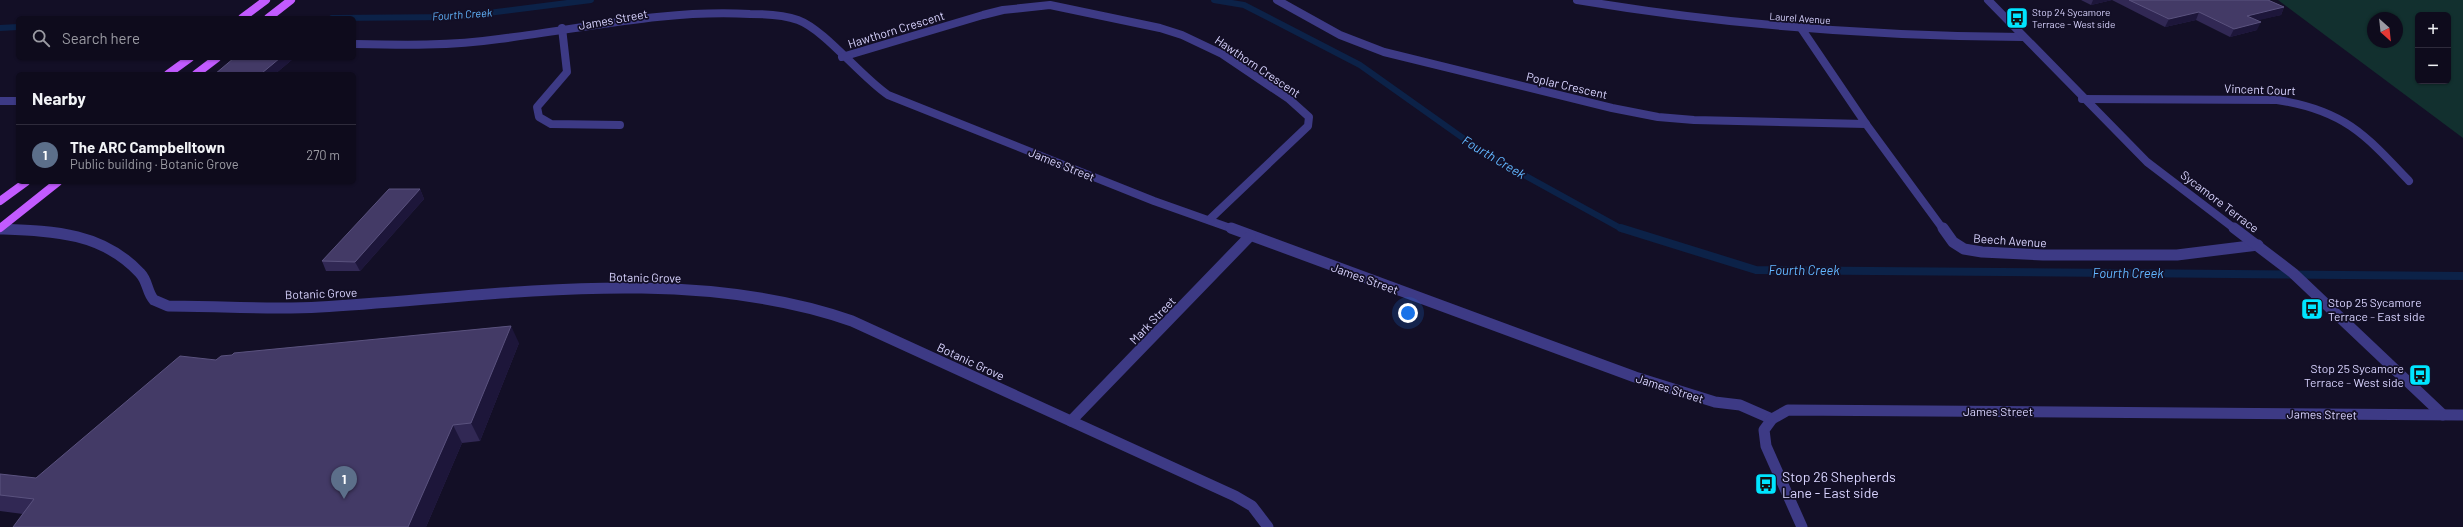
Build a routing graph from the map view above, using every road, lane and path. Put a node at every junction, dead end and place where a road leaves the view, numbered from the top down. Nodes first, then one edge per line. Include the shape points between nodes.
1 (266, 0) edge
2 (291, 0) edge
3 (1277, 0) edge
4 (1577, 0) edge
5 (1988, 0) edge
6 (245, 16) edge
7 (271, 16) edge
8 (562, 28) junction
9 (1801, 28) junction
10 (2023, 37) junction
11 (356, 44) edge
12 (842, 57) junction
13 (187, 60) edge
14 (214, 60) edge
15 (171, 72) edge
16 (199, 72) edge
17 (2082, 99) junction
18 (0, 100) edge
19 (16, 101) edge
20 (1866, 124) junction
21 (620, 125) dead end
22 (2409, 181) dead end
23 (23, 184) edge
24 (55, 184) edge
25 (0, 202) edge
26 (1209, 220) junction
27 (0, 228) edge
28 (1250, 236) junction
29 (2258, 245) junction
30 (2443, 415) junction
31 (2463, 415) edge
32 (1772, 419) junction
33 (1071, 421) junction
34 (1268, 527) edge
35 (1802, 527) edge

1 - 6 main road
2 - 7 main road
3 - 20 street, Poplar Crescent via 1340,34 1384,52 1612,108 1658,117 1694,120
4 - 9 street, Laurel Avenue via 1679,18
5 - 10 street, Sycamore Terrace
8 - 11 street, James Street via 482,41
8 - 12 street, James Street via 676,9 702,6 743,7 797,19
8 - 21 street via 567,72 538,107 539,117 551,124
9 - 10 street, Laurel Avenue via 1930,37
9 - 20 street, Beech Avenue
10 - 17 street, Sycamore Terrace
12 - 26 street, James Street via 874,87 888,95 1154,202
12 - 26 street, Hawthorn Crescent via 983,15 1033,6 1050,5 1080,10 1182,35 1222,54 1293,103 1309,118 1308,126
13 - 15 main road
14 - 16 main road
17 - 22 street, Vincent Court via 2298,102 2332,112 2364,134
17 - 29 street, Sycamore Terrace via 2147,162
18 - 19 street
20 - 29 street, Beech Avenue via 1953,242 1964,249 2000,254 2169,255
23 - 25 main road
24 - 27 main road
26 - 28 street, James Street
27 - 33 street, Botanic Grove via 68,232 92,238 124,258 147,281 150,298 156,304 168,306 318,307 568,289 698,291 768,298 815,308 852,321
28 - 32 street, James Street via 1635,377 1714,402 1740,405
28 - 33 street, Mark Street
29 - 30 street, Sycamore Terrace via 2305,284
30 - 31 street, James Street
30 - 32 street, James Street via 1788,410
32 - 35 street via 1764,430 1766,446
33 - 34 street, Botanic Grove via 1235,496 1252,506

